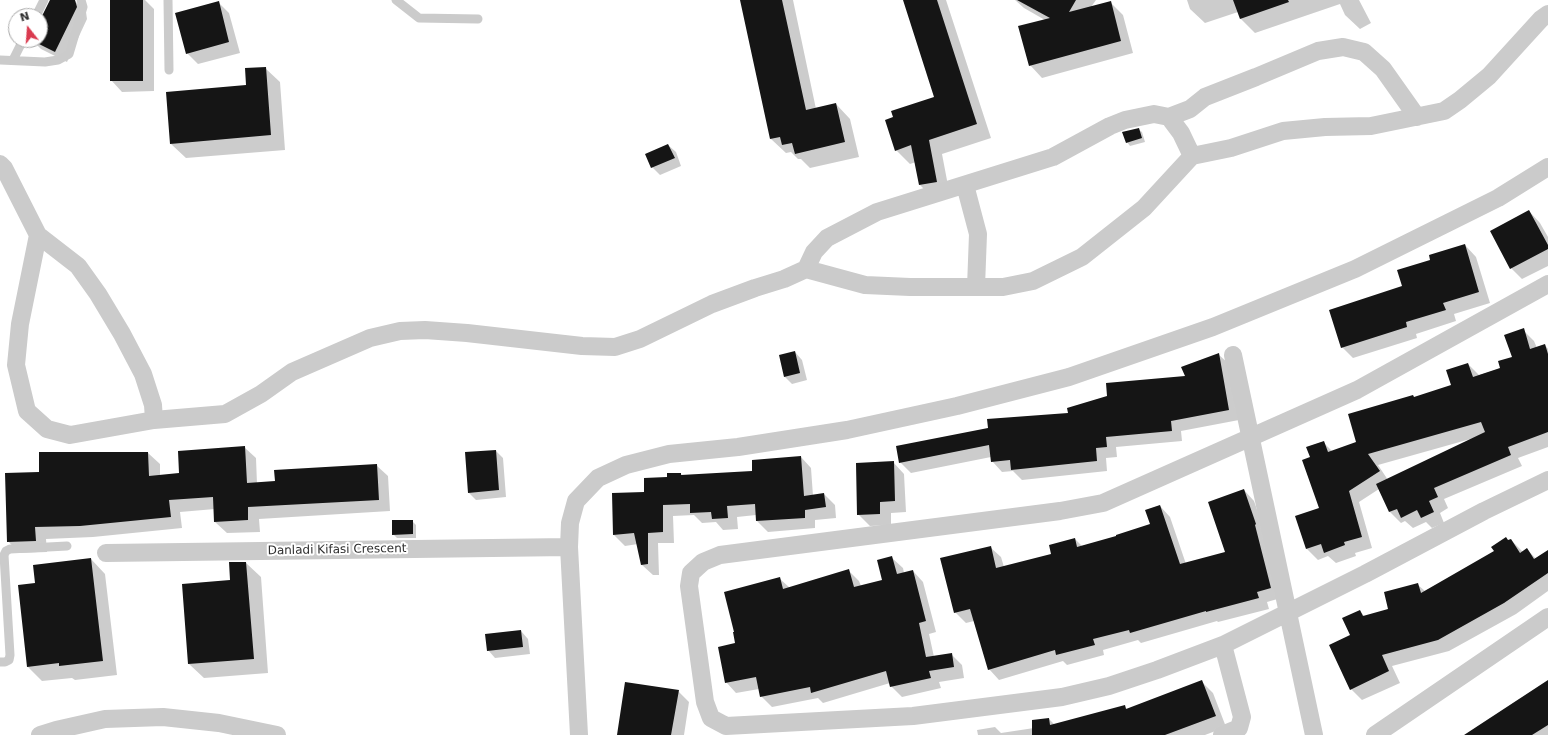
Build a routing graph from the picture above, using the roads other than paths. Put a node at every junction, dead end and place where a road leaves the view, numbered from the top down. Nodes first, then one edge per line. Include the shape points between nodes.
1 (81, 0) edge
2 (168, 0) edge
3 (396, 0) edge
4 (1548, 14) edge
5 (478, 19) dead end
6 (19, 48) edge
7 (0, 60) edge
8 (13, 60) junction
9 (169, 70) dead end
10 (1168, 117) junction
11 (1417, 117) junction
12 (1192, 156) junction
13 (0, 164) edge
14 (1548, 167) edge
15 (965, 185) junction
16 (38, 235) junction
17 (806, 269) junction
18 (1548, 284) edge
19 (976, 287) junction
20 (1233, 355) dead end
21 (154, 420) junction
22 (1250, 436) junction
23 (1548, 480) edge
24 (67, 546) dead end
25 (568, 546) junction
26 (106, 553) dead end
27 (1288, 612) junction
28 (1548, 617) edge
29 (1223, 645) junction
30 (0, 662) edge
31 (40, 735) edge
32 (278, 735) edge
33 (579, 735) edge
34 (1222, 735) edge
35 (1314, 735) edge
36 (1375, 735) edge

1 - 8 lane via 83,8 70,54 58,60 45,62
2 - 9 lane
3 - 5 lane via 419,18
4 - 11 street via 1489,76 1460,100 1444,111
6 - 8 lane
7 - 8 lane
10 - 11 street via 1190,109 1205,97 1318,50 1343,47 1364,52 1384,69
10 - 12 street via 1181,133
10 - 15 street via 1154,114 1125,120 1053,157
11 - 12 street via 1371,126 1283,131 1231,148
12 - 19 street via 1144,208 1082,257 1033,281 1003,287
13 - 16 street
14 - 25 street via 1498,198 1355,270 1213,327 1069,377 957,406 847,430 738,447 669,454 626,465 598,478 576,502 570,523
15 - 17 street via 877,212 827,238 814,252
15 - 19 street via 978,234
16 - 21 street via 78,266 98,294 143,374 153,404
16 - 21 street via 20,324 16,365 28,411 47,430 70,435
17 - 19 street via 865,285
17 - 21 street via 712,304 640,340 615,347 582,346 467,333 400,331 370,338 292,372 261,394 225,414
18 - 22 street via 1357,390
20 - 22 street
22 - 27 street
22 - 29 street via 1103,503 1060,511 720,555 703,562 691,573 688,586 705,702 711,718 726,726 913,716 1062,697 1109,686
23 - 27 street
24 - 30 lane via 6,551 4,555 10,655 9,660
25 - 26 street, Danladi Kifasi Crescent
25 - 33 street
27 - 29 street
27 - 35 street
28 - 36 street
29 - 34 street via 1242,717 1239,728
31 - 32 street via 105,720 163,717 219,723

